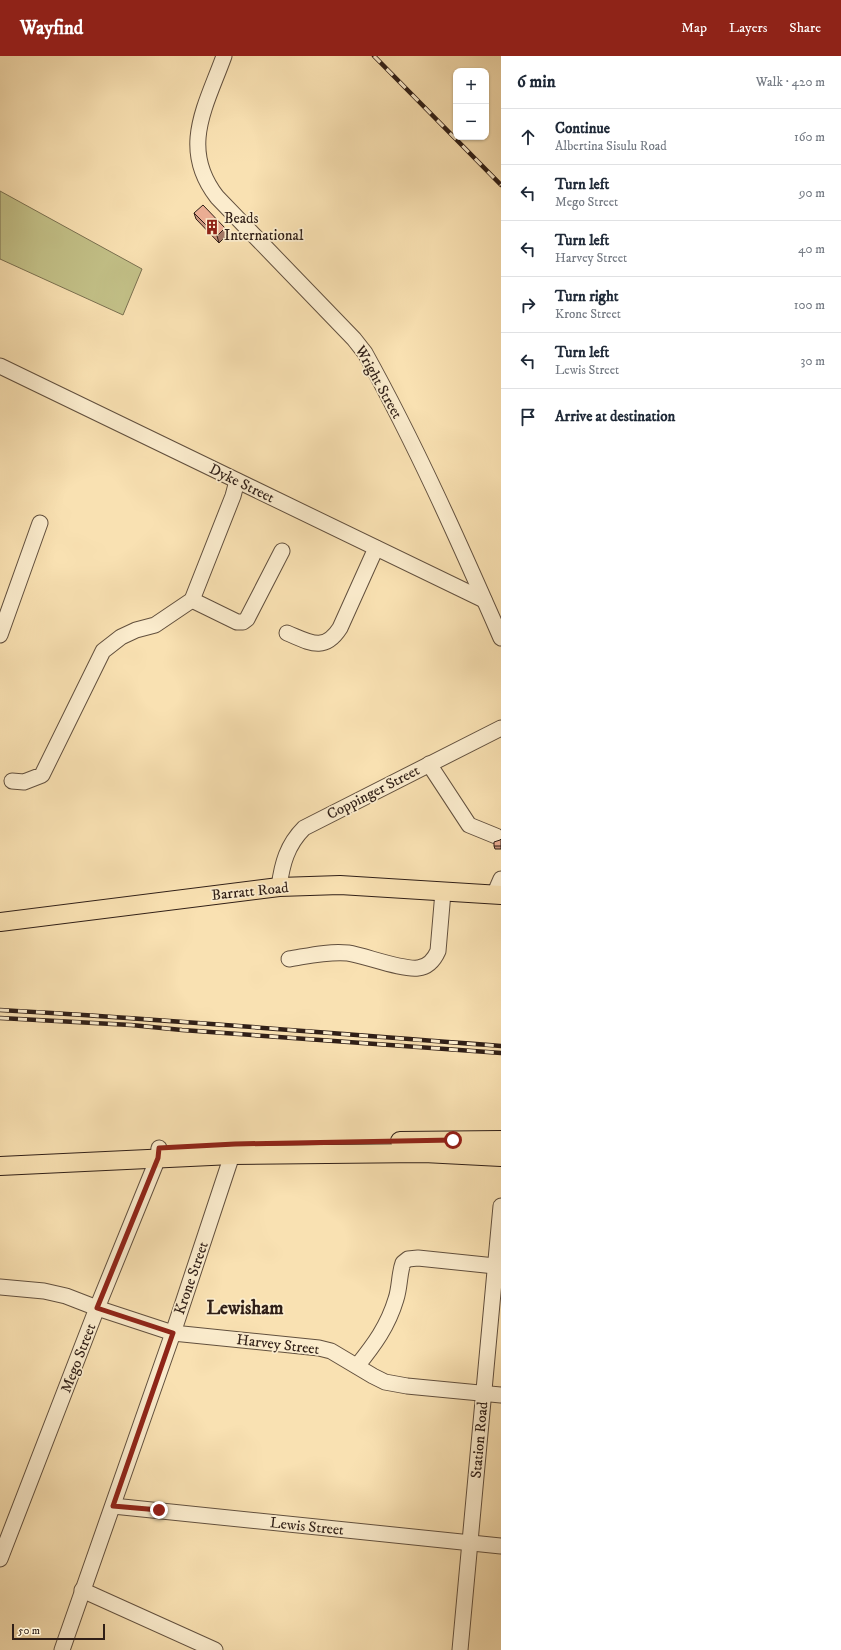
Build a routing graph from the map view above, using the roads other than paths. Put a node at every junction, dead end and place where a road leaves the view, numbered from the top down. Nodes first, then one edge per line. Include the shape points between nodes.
1 (224, 56) edge
2 (0, 366) edge
3 (237, 481) junction
4 (40, 523) dead end
5 (376, 548) junction
6 (282, 551) dead end
7 (192, 600) junction
8 (484, 600) junction
9 (287, 633) dead end
10 (0, 635) edge
11 (501, 638) edge
12 (501, 728) edge
13 (429, 764) junction
14 (12, 782) dead end
15 (496, 836) dead end
16 (279, 887) junction
17 (499, 890) edge
18 (443, 892) junction
19 (0, 922) edge
20 (289, 959) dead end
21 (501, 1140) edge
22 (159, 1153) junction
23 (232, 1155) junction
24 (0, 1156) edge
25 (501, 1157) edge
26 (0, 1166) edge
27 (501, 1206) edge
28 (498, 1266) edge
29 (0, 1287) edge
30 (97, 1308) junction
31 (173, 1333) junction
32 (357, 1366) junction
33 (484, 1394) junction
34 (501, 1395) edge
35 (113, 1506) junction
36 (470, 1543) junction
37 (501, 1546) edge
38 (0, 1560) edge
39 (82, 1590) junction
40 (62, 1650) edge
41 (215, 1650) edge
42 (460, 1650) edge

1 - 8 street, Wright Street via 198,131 200,166 209,186 365,353 432,483
2 - 3 street, Dyke Street
3 - 5 street, Dyke Street
3 - 7 street via 234,496
4 - 10 street
5 - 8 street, Dyke Street
5 - 9 street via 335,637 314,644
6 - 7 street via 247,620 236,622
7 - 14 street via 154,625 121,637 103,651 42,775 24,782
8 - 11 street, Wright Street
12 - 13 street, Coppinger Street
13 - 15 street via 469,825
13 - 16 street, Coppinger Street via 304,828 286,853
16 - 18 main road, Barratt Road via 340,885
16 - 19 main road, Barratt Road
17 - 18 main road, Barratt Road
18 - 20 street via 438,951 429,964 417,968 347,953
21 - 22 main road via 258,1144
22 - 23 main road
22 - 24 main road
22 - 26 main road
22 - 30 street, Mego Street
23 - 25 main road via 424,1153
23 - 31 street, Krone Street
27 - 28 street, Station Road
28 - 32 street via 408,1259 404,1263 397,1298 390,1315 375,1344
28 - 33 street, Station Road
29 - 30 street, Harvey Street via 44,1291
30 - 31 street, Harvey Street
30 - 38 street, Mego Street
31 - 32 street, Harvey Street via 319,1348 331,1351
31 - 35 street, Krone Street
32 - 33 street, Harvey Street via 385,1382
33 - 34 street, Harvey Street
33 - 36 street, Station Road
35 - 36 street, Lewis Street
35 - 39 street, Krone Street
36 - 37 street, Lewis Street
36 - 42 street, Station Road
39 - 40 street, Krone Street
39 - 41 street

